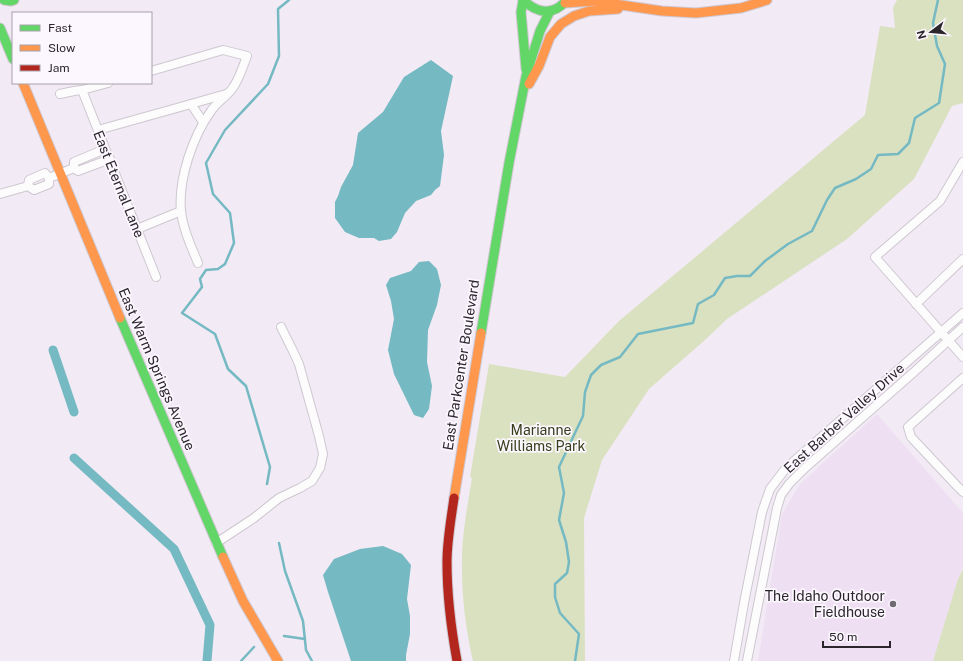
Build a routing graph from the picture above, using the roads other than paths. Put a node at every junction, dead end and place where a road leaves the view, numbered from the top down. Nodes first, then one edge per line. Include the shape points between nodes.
1 (2, 0) edge
2 (14, 0) edge
3 (523, 0) edge
4 (767, 0) edge
5 (566, 1) edge
6 (641, 8) junction
7 (550, 11) junction
8 (0, 28) edge
9 (12, 57) edge
10 (152, 71) edge
11 (526, 76) junction
12 (23, 84) edge
13 (104, 84) edge
14 (82, 90) junction
15 (228, 93) junction
16 (60, 94) dead end
17 (523, 95) junction
18 (190, 104) junction
19 (203, 122) junction
20 (98, 130) junction
21 (105, 149) junction
22 (110, 159) junction
23 (963, 162) edge
24 (74, 168) junction
25 (61, 174) junction
26 (0, 194) edge
27 (181, 211) junction
28 (137, 229) junction
29 (963, 259) edge
30 (198, 263) dead end
31 (156, 277) dead end
32 (916, 304) junction
33 (963, 313) edge
34 (282, 327) dead end
35 (963, 327) edge
36 (941, 332) junction
37 (948, 341) junction
38 (963, 357) edge
39 (963, 378) edge
40 (963, 492) edge
41 (216, 543) junction
42 (278, 661) edge
43 (457, 661) edge
44 (734, 661) edge
45 (747, 661) edge

1 - 2 street
3 - 7 street via 535,10
3 - 11 street, East Parkcenter Boulevard via 521,12
4 - 6 street via 741,8 696,13
5 - 6 street via 594,1
5 - 7 street
6 - 17 street via 589,11 561,24 550,37 539,66
7 - 11 street, East Parkcenter Boulevard via 540,31
8 - 9 street
10 - 15 street via 223,50 247,56
11 - 17 street, East Parkcenter Boulevard
12 - 25 street, East Warm Springs Avenue
13 - 14 street
14 - 16 street
14 - 20 street, East Eternal Lane
15 - 18 street
15 - 19 street via 212,108
17 - 43 street, East Parkcenter Boulevard via 509,163 450,524 448,595
18 - 19 street
18 - 20 street
19 - 27 street via 187,160 181,188
20 - 21 street, East Eternal Lane
21 - 22 street, East Eternal Lane
21 - 24 street via 74,162
22 - 24 street via 78,172
22 - 28 street, East Eternal Lane
23 - 32 street via 940,201 875,257
24 - 25 street
25 - 26 street via 49,178 45,174 29,180 28,186
25 - 41 street, East Warm Springs Avenue
27 - 28 street
27 - 30 street via 186,235
28 - 31 street, East Eternal Lane
29 - 32 street
32 - 36 street
33 - 36 street, East Barber Valley Drive
34 - 41 street via 299,364 319,436 323,454 320,468 312,481 279,498
35 - 37 street, East Barber Valley Drive
36 - 37 street
36 - 44 street, East Barber Valley Drive via 786,468 770,489 762,512
37 - 38 street
37 - 45 street, East Barber Valley Drive via 805,468 781,495
39 - 40 street via 908,427 912,437
41 - 42 street, East Warm Springs Avenue via 243,601

